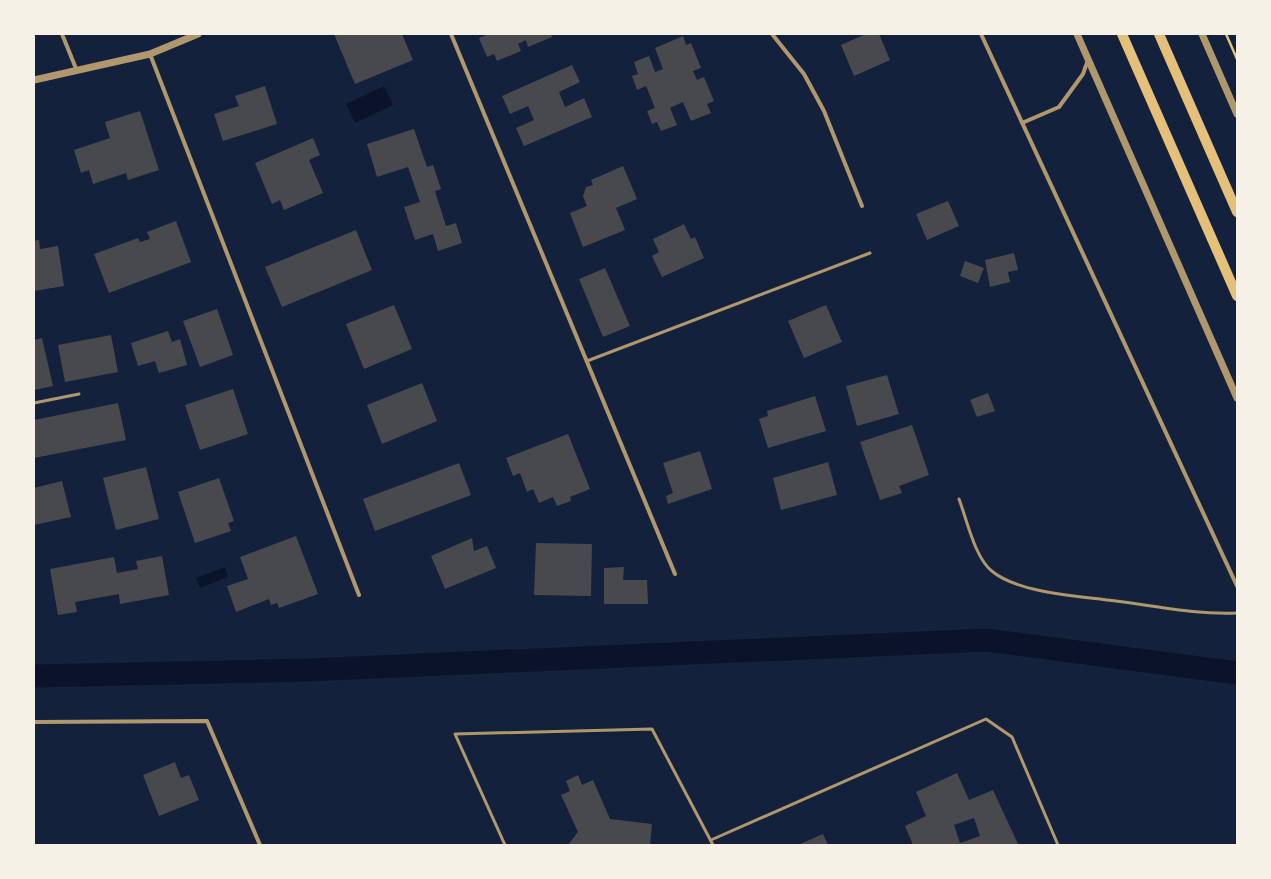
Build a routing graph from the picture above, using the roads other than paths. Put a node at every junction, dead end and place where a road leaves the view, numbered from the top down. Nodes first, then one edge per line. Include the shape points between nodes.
1 (62, 34) edge
2 (198, 34) edge
3 (451, 34) edge
4 (772, 34) edge
5 (981, 34) edge
6 (1077, 34) edge
7 (1122, 34) edge
8 (1159, 34) edge
9 (1202, 34) edge
10 (150, 54) junction
11 (1088, 59) junction
12 (77, 71) junction
13 (34, 80) edge
14 (1237, 114) edge
15 (1022, 123) junction
16 (862, 206) dead end
17 (1237, 212) edge
18 (870, 252) dead end
19 (1237, 296) edge
20 (587, 361) junction
21 (79, 394) dead end
22 (1237, 398) edge
23 (34, 402) edge
24 (959, 499) dead end
25 (675, 574) dead end
26 (1237, 586) edge
27 (359, 595) dead end
28 (1237, 613) edge
29 (34, 722) edge
30 (711, 840) junction
31 (260, 845) edge
32 (505, 845) edge
33 (713, 845) edge
34 (1058, 845) edge

1 - 12 street
2 - 10 street
3 - 20 street
4 - 16 street via 804,74 824,111
5 - 15 street
6 - 11 street
7 - 19 main road
8 - 17 main road
9 - 14 street
10 - 12 street
10 - 27 street
11 - 15 street via 1082,74 1058,106
11 - 22 street
12 - 13 street
15 - 26 street
18 - 20 lane
20 - 25 street
21 - 23 lane
24 - 28 lane via 981,559 993,572 1010,582 1041,590 1188,611
29 - 31 street via 207,720
30 - 32 lane via 652,729 455,734
30 - 33 lane
30 - 34 lane via 986,719 1012,737

